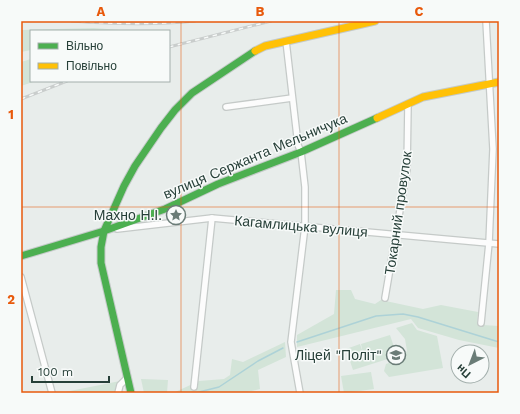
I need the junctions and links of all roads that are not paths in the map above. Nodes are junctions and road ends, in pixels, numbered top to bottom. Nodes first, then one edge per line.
1 (375, 21) edge
2 (486, 21) edge
3 (286, 41) junction
4 (499, 82) edge
5 (490, 83) junction
6 (292, 98) junction
7 (408, 104) junction
8 (226, 107) dead end
9 (301, 152) junction
10 (212, 218) junction
11 (305, 226) junction
12 (104, 231) junction
13 (396, 235) junction
14 (489, 244) junction
15 (499, 244) edge
16 (21, 256) edge
17 (21, 277) edge
18 (385, 298) dead end
19 (481, 322) dead end
20 (128, 378) junction
21 (194, 388) dead end
22 (52, 393) edge
23 (118, 393) edge
24 (131, 393) edge
25 (300, 393) edge

1 - 3 main road
2 - 5 street
3 - 6 street
3 - 12 main road
4 - 5 main road, вулиця Сержанта Мельничука
5 - 7 main road, вулиця Сержанта Мельничука
5 - 14 street
6 - 8 street
6 - 9 street
7 - 9 main road, вулиця Сержанта Мельничука
7 - 13 street, Токарний провулок
9 - 11 street
9 - 12 main road, вулиця Сержанта Мельничука
10 - 11 street, Кагамлицька вулиця
10 - 12 street, Кагамлицька вулиця
10 - 21 street
11 - 13 street, Кагамлицька вулиця
11 - 25 street
12 - 16 main road, вулиця Сержанта Мельничука
12 - 20 main road
13 - 14 street, Кагамлицька вулиця
13 - 18 street, Токарний провулок
14 - 15 street, Кагамлицька вулиця
14 - 19 street
17 - 22 street
20 - 23 street
20 - 24 main road

